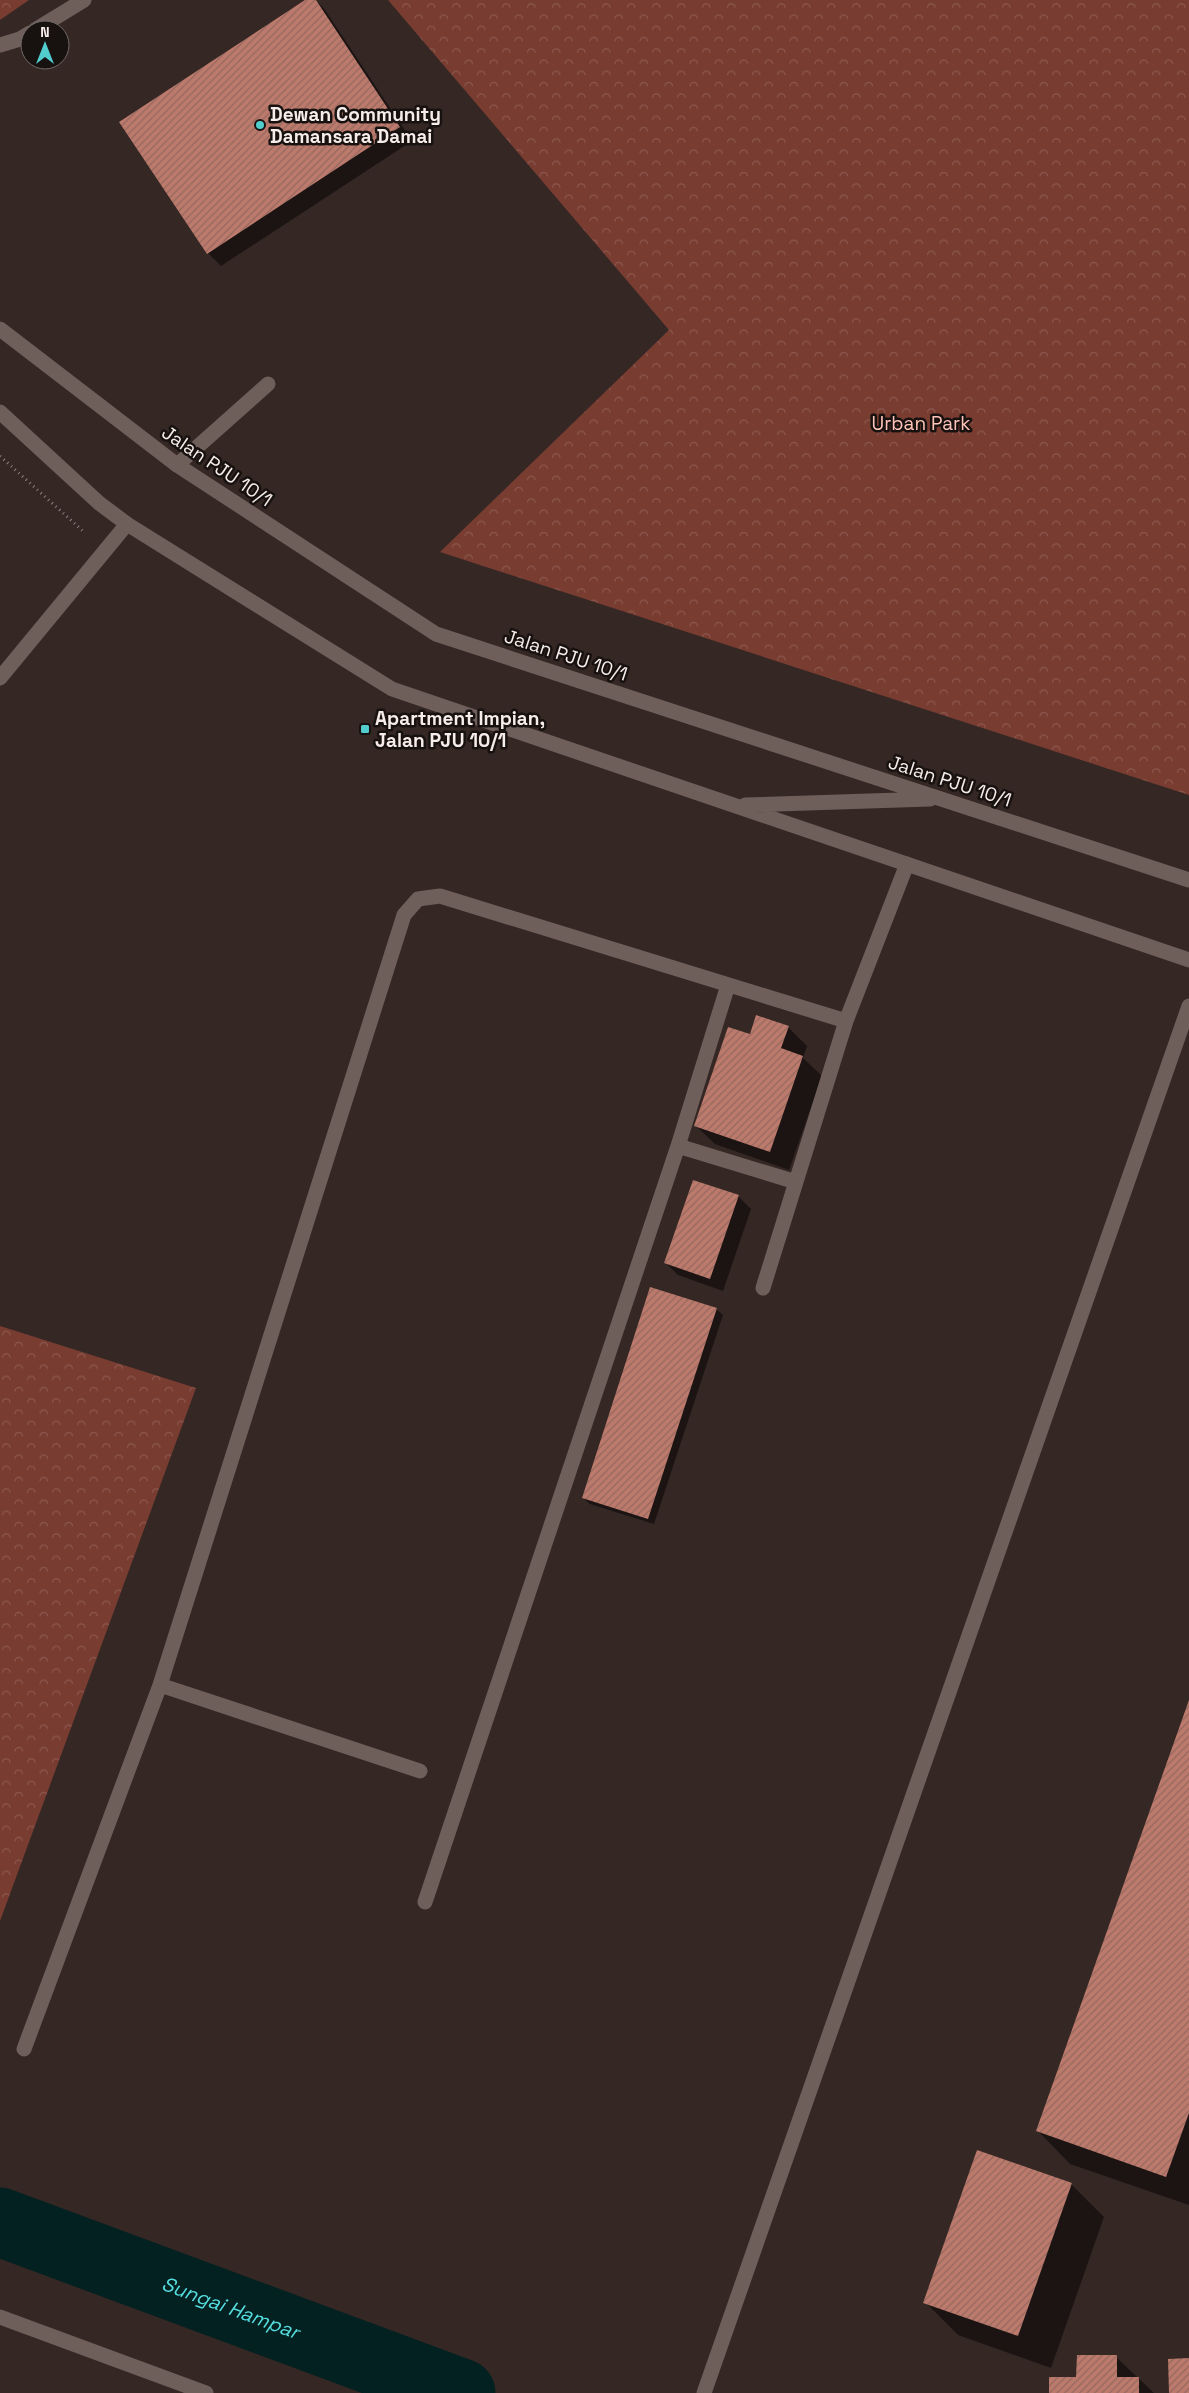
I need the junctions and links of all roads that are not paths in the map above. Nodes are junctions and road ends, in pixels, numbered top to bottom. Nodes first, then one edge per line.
1 (84, 0) edge
2 (51, 20) edge
3 (20, 39) edge
4 (0, 45) edge
5 (0, 329) edge
6 (268, 384) dead end
7 (0, 412) edge
8 (177, 465) junction
9 (127, 524) junction
10 (0, 678) edge
11 (941, 799) junction
12 (736, 805) junction
13 (907, 864) junction
14 (1189, 880) edge
15 (1189, 960) edge
16 (728, 985) junction
17 (1189, 1006) edge
18 (846, 1021) junction
19 (678, 1146) junction
20 (796, 1182) junction
21 (763, 1288) dead end
22 (160, 1685) junction
23 (420, 1771) dead end
24 (425, 1902) dead end
25 (24, 2049) dead end
26 (0, 2317) edge
27 (206, 2393) edge
28 (704, 2393) edge

1 - 2 street
3 - 4 street
5 - 8 street, Jalan PJU 10/1
6 - 8 street
7 - 9 street
8 - 11 street, Jalan PJU 10/1
9 - 10 street
9 - 12 street
11 - 12 street
11 - 14 street, Jalan PJU 10/1
12 - 13 street
13 - 15 street
13 - 18 street
16 - 18 street
16 - 19 street
16 - 22 street
17 - 28 street
18 - 20 street
19 - 20 street
19 - 24 street
20 - 21 street
22 - 23 street
22 - 25 street
26 - 27 street

